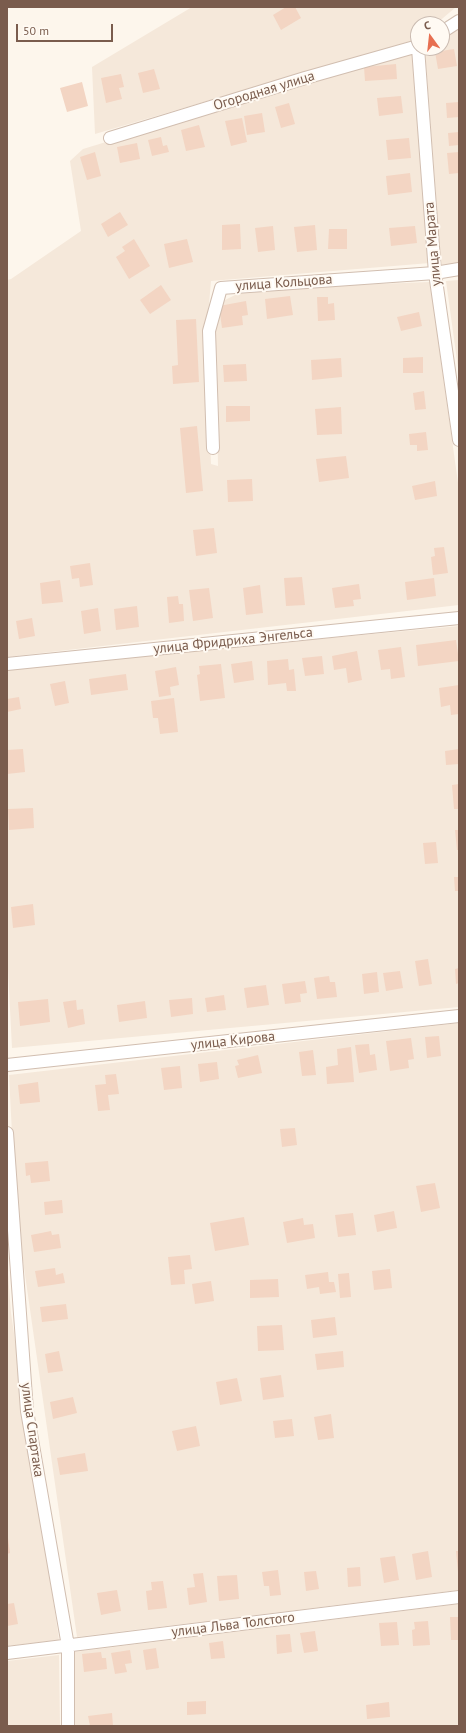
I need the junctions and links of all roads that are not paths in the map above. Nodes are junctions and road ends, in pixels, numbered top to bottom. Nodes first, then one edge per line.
1 (459, 21) edge
2 (450, 27) edge
3 (410, 49) edge
4 (419, 56) edge
5 (110, 138) dead end
6 (459, 269) edge
7 (435, 272) junction
8 (459, 440) edge
9 (213, 448) dead end
10 (459, 618) edge
11 (7, 664) edge
12 (459, 1016) edge
13 (7, 1065) edge
14 (7, 1133) edge
15 (459, 1597) edge
16 (68, 1646) junction
17 (7, 1653) edge
18 (68, 1726) edge

1 - 2 street
3 - 5 street, Огородная улица
4 - 7 street, улица Марата
6 - 7 street, улица Кольцова
7 - 8 street, улица Марата
7 - 9 street, улица Кольцова
10 - 11 street, улица Фридриха Энгельса
12 - 13 street, улица Кирова
14 - 16 street, улица Спартака
15 - 16 street, улица Льва Толстого
16 - 17 street, улица Льва Толстого
16 - 18 street, улица Спартака

